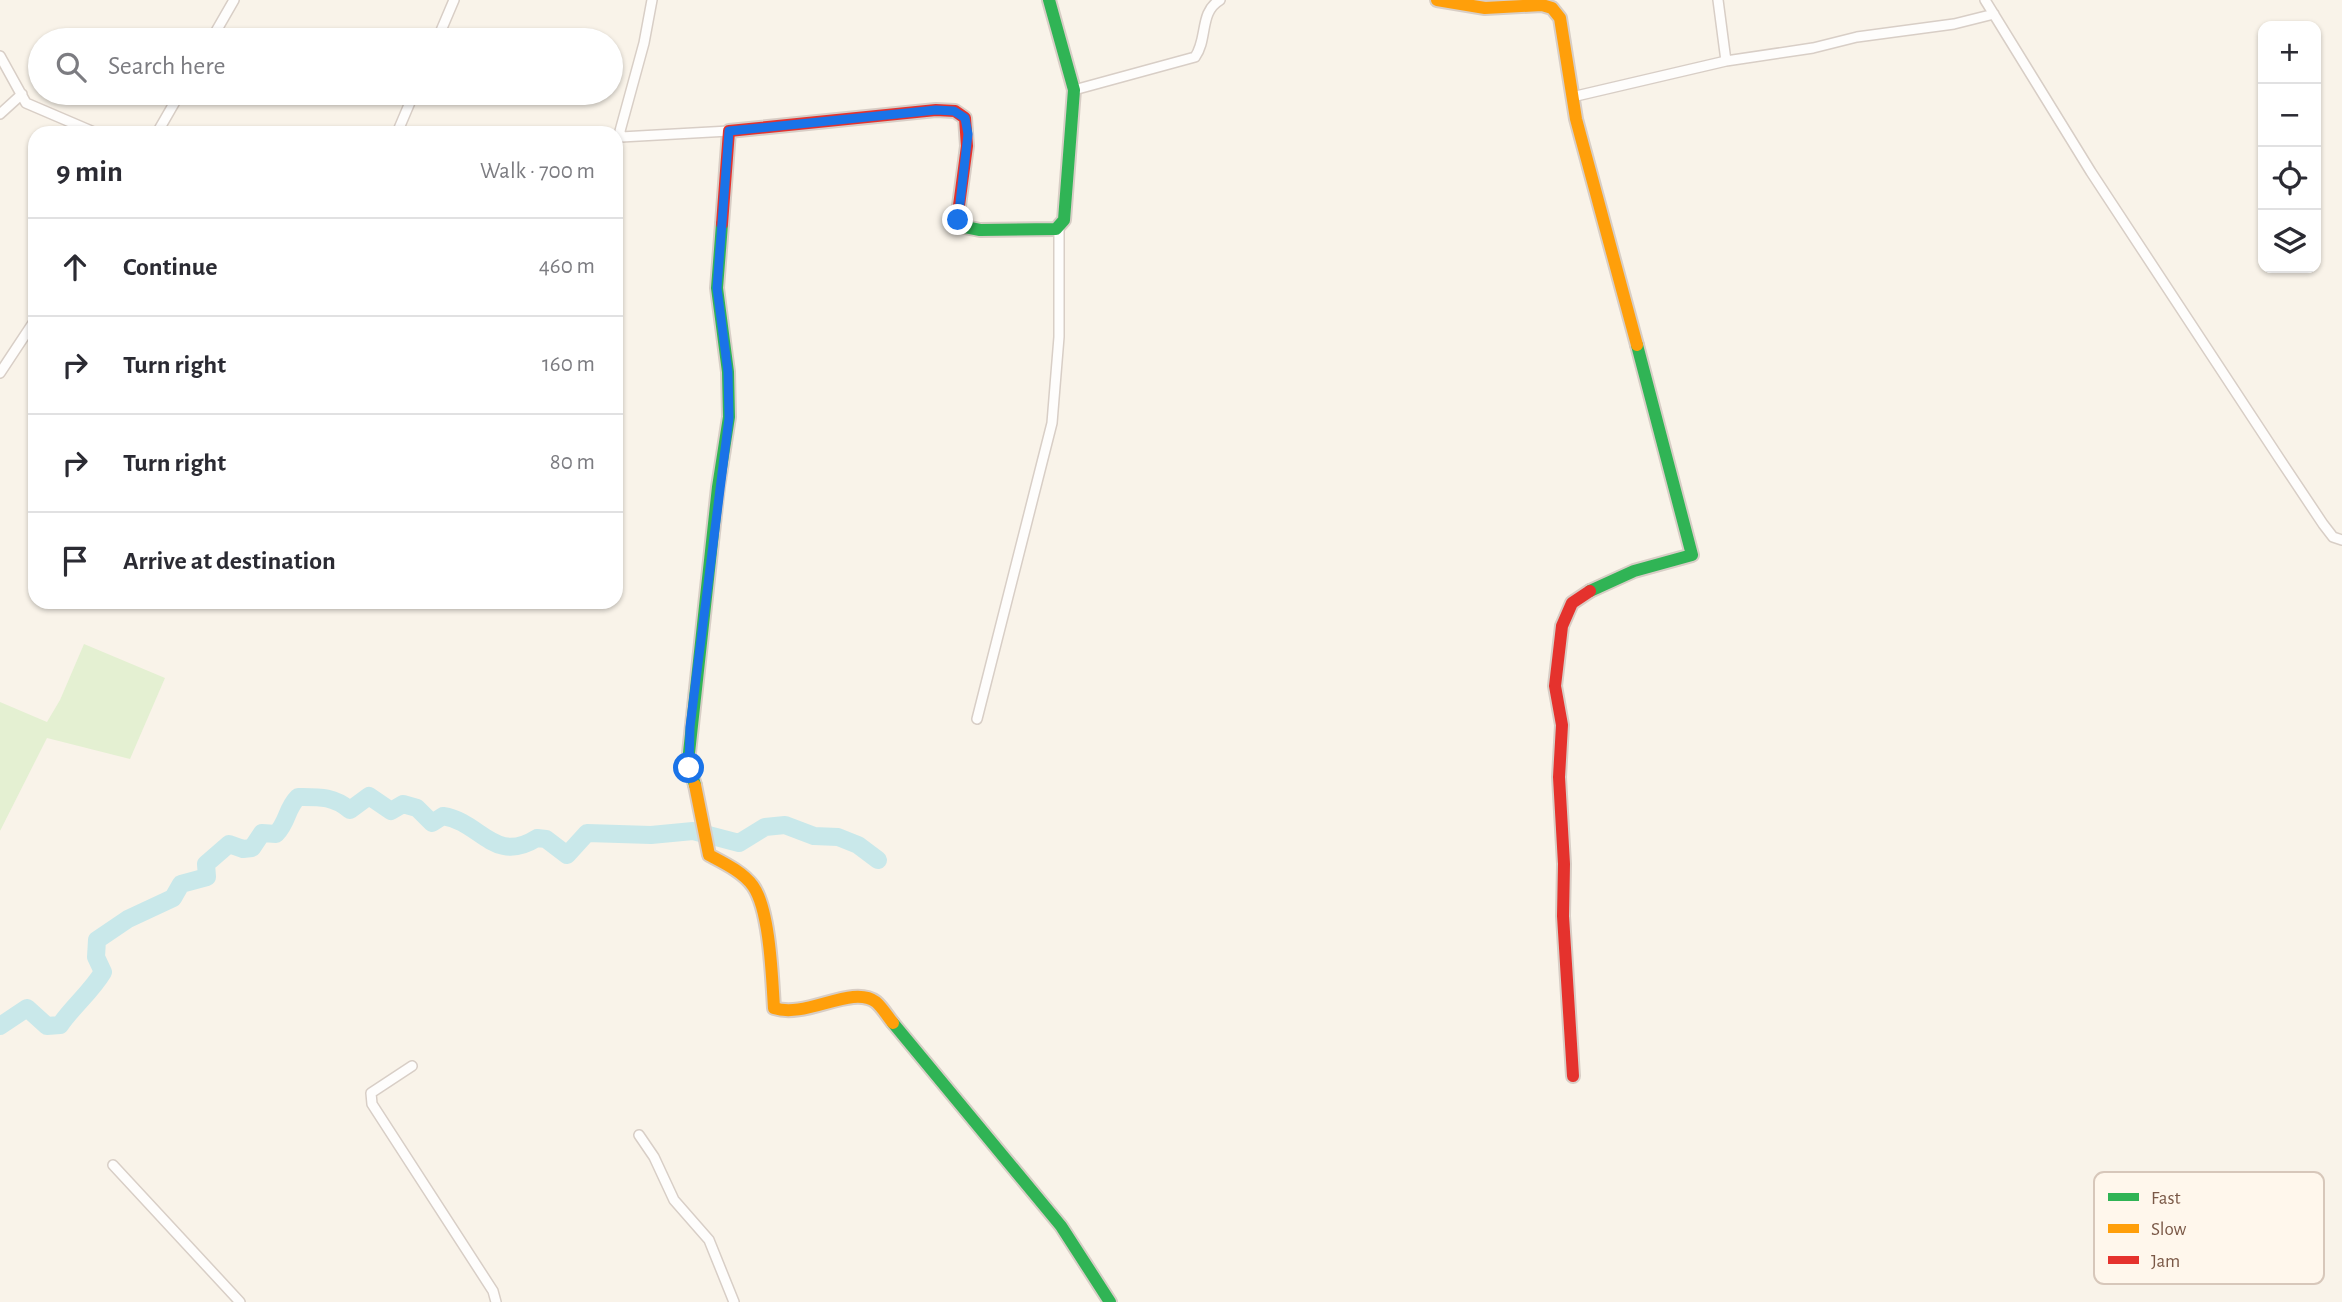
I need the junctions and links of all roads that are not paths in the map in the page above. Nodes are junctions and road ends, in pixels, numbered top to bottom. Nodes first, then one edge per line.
1 (234, 0) edge
2 (454, 0) edge
3 (652, 0) edge
4 (1049, 0) edge
5 (1220, 0) edge
6 (1437, 0) edge
7 (1718, 0) edge
8 (1985, 0) edge
9 (1994, 14) junction
10 (218, 28) edge
11 (442, 28) edge
12 (0, 56) edge
13 (1726, 61) junction
14 (1074, 90) junction
15 (22, 94) junction
16 (1572, 97) junction
17 (28, 104) edge
18 (31, 105) edge
19 (173, 105) edge
20 (409, 105) edge
21 (0, 114) edge
22 (80, 126) edge
23 (161, 126) edge
24 (400, 126) edge
25 (622, 126) edge
26 (729, 131) junction
27 (623, 136) edge
28 (1059, 227) junction
29 (28, 331) edge
30 (0, 373) edge
31 (2342, 540) edge
32 (977, 719) dead end
33 (412, 1066) dead end
34 (1573, 1076) dead end
35 (639, 1135) dead end
36 (113, 1165) dead end
37 (240, 1302) edge
38 (496, 1302) edge
39 (734, 1302) edge
40 (1110, 1302) edge

1 - 10 street
2 - 11 street
3 - 25 street
4 - 14 street
5 - 14 street
6 - 16 street
7 - 13 street
8 - 9 street
9 - 13 street
9 - 31 street
12 - 15 street
13 - 16 street
14 - 28 street
15 - 17 street
15 - 21 street
16 - 34 street
18 - 22 street
19 - 23 street
20 - 24 street
26 - 27 street
26 - 28 street
26 - 40 street
28 - 32 street
29 - 30 street
33 - 38 street
35 - 39 street
36 - 37 street

